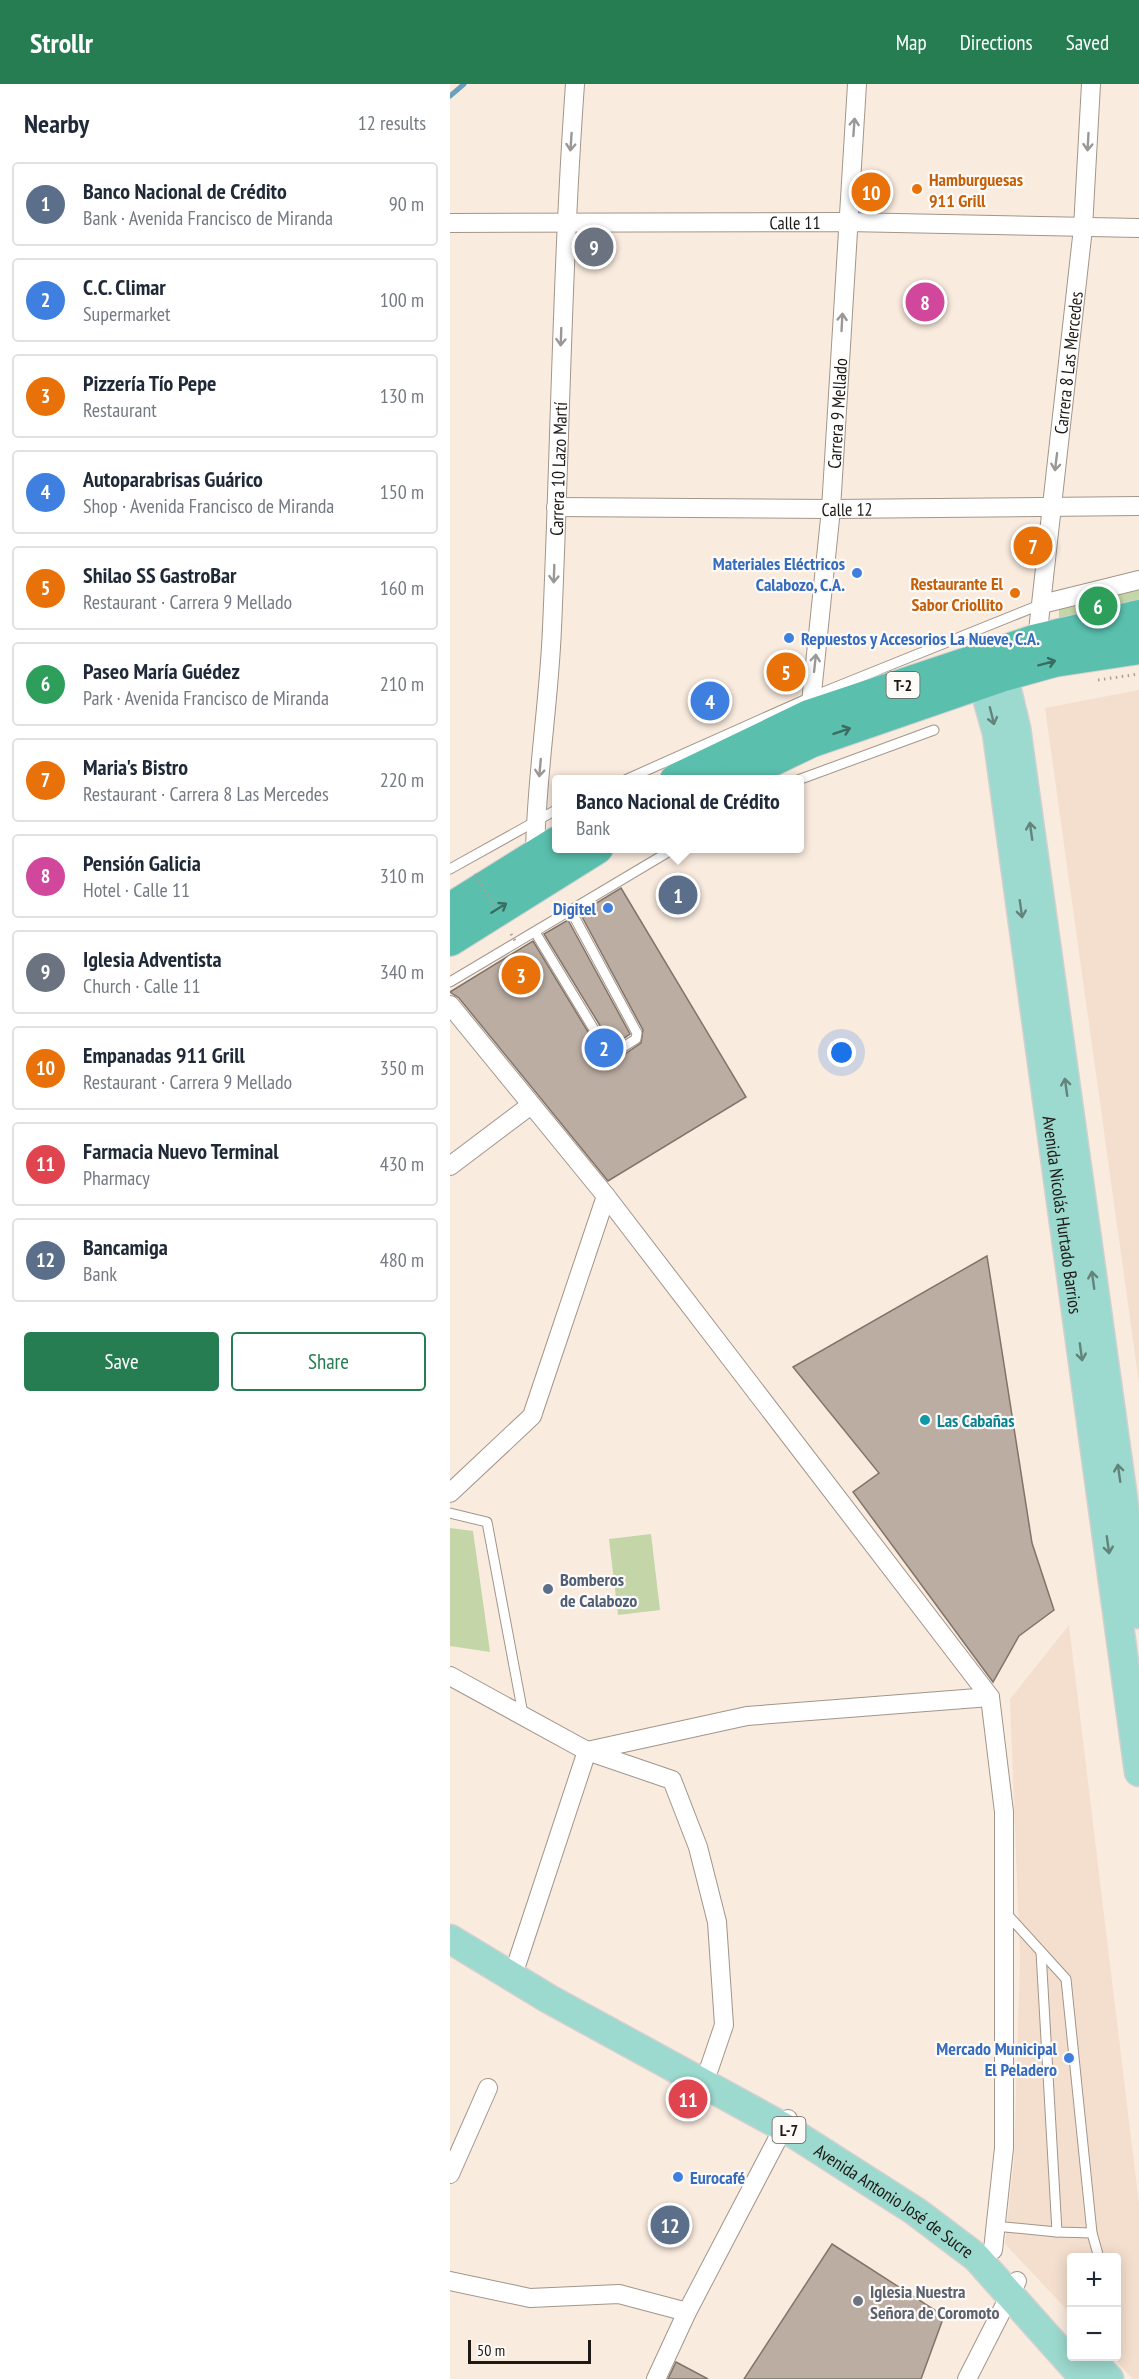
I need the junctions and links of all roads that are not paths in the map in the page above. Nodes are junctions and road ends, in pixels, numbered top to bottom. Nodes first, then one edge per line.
1 (575, 84) edge
2 (858, 84) edge
3 (1091, 84) edge
4 (848, 222) junction
5 (450, 223) edge
6 (565, 224) junction
7 (1083, 228) junction
8 (1139, 228) edge
9 (1139, 506) edge
10 (556, 507) junction
11 (1051, 508) junction
12 (831, 509) junction
13 (1139, 580) edge
14 (1042, 604) junction
15 (1139, 616) edge
16 (1037, 640) junction
17 (1139, 648) edge
18 (991, 668) junction
19 (810, 718) junction
20 (934, 730) dead end
21 (640, 775) edge
22 (687, 775) edge
23 (737, 775) edge
24 (804, 778) edge
25 (552, 812) edge
26 (536, 819) junction
27 (546, 849) edge
28 (590, 853) edge
29 (668, 853) edge
30 (450, 869) edge
31 (571, 911) junction
32 (452, 929) edge
33 (536, 932) junction
34 (450, 982) edge
35 (450, 1005) edge
36 (531, 1105) junction
37 (450, 1166) edge
38 (606, 1196) junction
39 (450, 1493) edge
40 (450, 1512) edge
41 (1139, 1614) edge
42 (450, 1676) edge
43 (990, 1697) junction
44 (523, 1716) junction
45 (587, 1751) junction
46 (1139, 1772) edge
47 (1004, 1911) junction
48 (450, 1922) edge
49 (450, 1939) edge
50 (1041, 1952) junction
51 (518, 1963) junction
52 (710, 2069) junction
53 (488, 2088) dead end
54 (787, 2122) junction
55 (450, 2174) edge
56 (1058, 2232) junction
57 (1092, 2233) junction
58 (993, 2238) junction
59 (1098, 2253) edge
60 (450, 2281) edge
61 (1014, 2288) junction
62 (687, 2312) junction
63 (1067, 2335) edge
64 (1093, 2361) edge
65 (656, 2379) edge
66 (967, 2379) edge
67 (1085, 2379) edge
68 (1109, 2379) edge

1 -> 6 street, Carrera 10 Lazo Martí
4 -> 2 street, Carrera 9 Mellado
3 -> 7 street, Carrera 8 Las Mercedes
4 - 6 street, Calle 11
4 - 7 street, Calle 11
12 -> 4 street, Carrera 9 Mellado
5 - 6 street, Calle 11
6 -> 10 street, Carrera 10 Lazo Martí
7 - 8 street, Calle 11
7 -> 11 street, Carrera 8 Las Mercedes
9 - 11 street, Calle 12
10 - 12 street, Calle 12
10 -> 26 street, Carrera 10 Lazo Martí
11 - 12 street, Calle 12
11 - 14 street, Carrera 8 Las Mercedes
19 -> 12 street, Carrera 9 Mellado
13 - 14 street
14 - 16 street, Carrera 8 Las Mercedes
14 - 19 lane
15 - 16 highway, T-2
16 - 18 highway, T-2
18 -> 17 highway, T-2
18 - 19 highway, T-2
41 -> 18 main road, Avenida Nicolás Hurtado Barrios
18 -> 46 main road, Avenida Nicolás Hurtado Barrios
19 - 21 lane
19 - 22 highway, T-2
19 - 23 highway, T-2
20 - 24 lane
25 - 26 lane
26 - 27 street, Carrera 10 Lazo Martí
26 - 30 lane
27 - 32 highway
32 -> 28 highway
29 - 31 lane
31 - 33 lane
31 - 33 lane
33 - 34 lane
35 - 36 street
36 - 37 street
36 - 38 street
38 - 39 street
38 - 43 street
40 - 44 lane
42 - 44 street
43 - 45 street
43 - 47 street
44 - 45 street
45 - 51 street
45 - 52 street
47 - 50 lane
47 - 58 street
48 - 51 main road, Avenida Antonio José de Sucre / L-7
49 - 54 main road, Avenida Antonio José de Sucre / L-7
50 - 56 lane
50 - 57 lane
51 - 52 main road, Avenida Antonio José de Sucre / L-7
52 - 54 main road, Avenida Antonio José de Sucre / L-7
53 - 55 street
54 - 58 main road, Avenida Antonio José de Sucre / L-7
54 - 61 main road, Avenida Antonio José de Sucre / L-7
54 - 62 street
56 - 57 lane
56 - 58 lane
57 - 59 lane
58 - 61 main road, Avenida Antonio José de Sucre / L-7
60 - 62 street
61 - 63 main road, Avenida Antonio José de Sucre / L-7
61 - 66 street
61 - 67 main road, Avenida Antonio José de Sucre / L-7
62 - 65 street
64 - 68 main road

